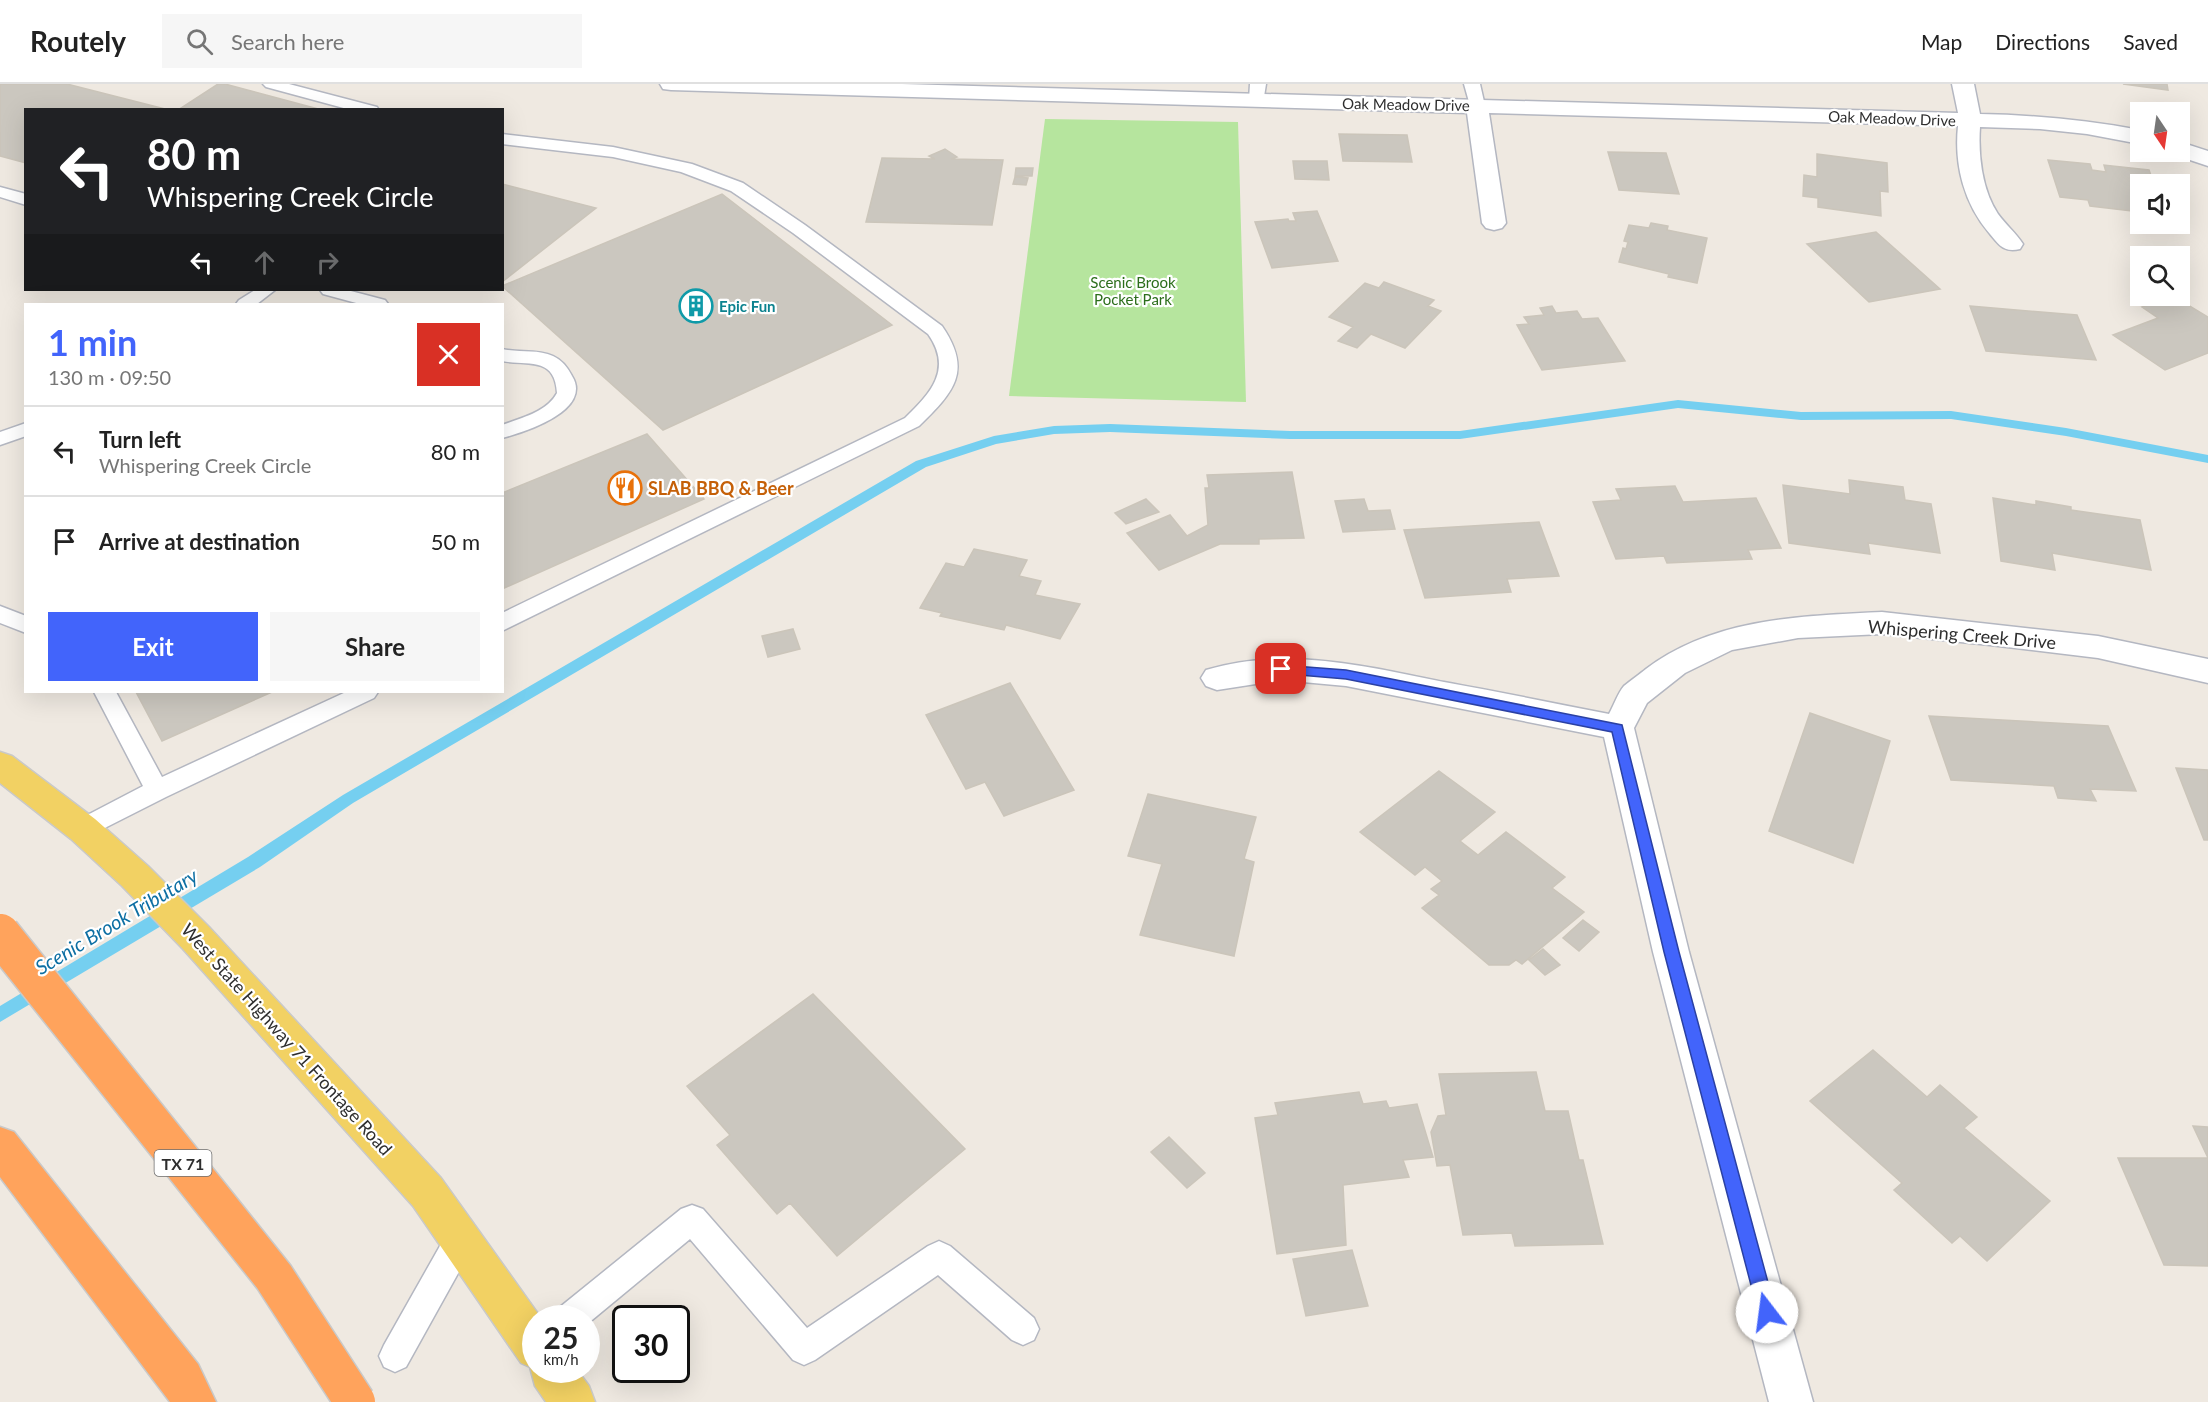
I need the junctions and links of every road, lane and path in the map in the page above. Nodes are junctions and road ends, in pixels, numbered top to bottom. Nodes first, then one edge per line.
1 (271, 84) edge
2 (671, 84) edge
3 (1963, 84) edge
4 (1257, 92) edge
5 (1475, 95) edge
6 (363, 108) edge
7 (1970, 120) junction
8 (2130, 135) edge
9 (504, 139) edge
10 (2190, 153) edge
11 (2208, 159) edge
12 (0, 192) edge
13 (24, 199) edge
14 (1494, 223) dead end
15 (2011, 244) dead end
16 (264, 291) edge
17 (333, 291) edge
18 (246, 303) edge
19 (375, 303) edge
20 (504, 355) edge
21 (24, 430) edge
22 (504, 431) edge
23 (0, 439) edge
24 (0, 614) edge
25 (504, 622) edge
26 (24, 624) edge
27 (2208, 671) edge
28 (1217, 678) dead end
29 (106, 693) edge
30 (364, 693) edge
31 (1618, 728) junction
32 (0, 765) edge
33 (157, 790) junction
34 (83, 829) junction
35 (0, 934) edge
36 (0, 1145) edge
37 (459, 1240) junction
38 (587, 1305) edge
39 (1023, 1329) dead end
40 (522, 1330) edge
41 (395, 1356) dead end
42 (559, 1383) edge
43 (194, 1402) edge
44 (355, 1402) edge
45 (573, 1402) edge
46 (1791, 1402) edge

1 - 6 lane
2 - 4 street, Oak Meadow Drive
3 - 7 street
4 - 5 street, Oak Meadow Drive
5 - 7 street, Oak Meadow Drive
5 - 14 street
7 - 8 street, Oak Meadow Drive
7 - 15 street
9 - 25 lane
10 - 11 street
12 - 13 lane
16 - 18 lane
17 - 19 lane
20 - 22 lane
21 - 23 lane
24 - 26 lane
27 - 31 street, Whispering Creek Drive
28 - 31 street
29 - 33 lane
30 - 33 lane
31 - 46 street
32 - 34 main road, West State Highway 71 Frontage Road
33 - 34 lane
34 - 37 main road, West State Highway 71 Frontage Road
35 - 44 highway, TX 71, bridge
36 - 43 highway
37 - 40 main road, West State Highway 71 Frontage Road
37 - 41 lane
38 - 39 lane
42 - 45 main road

